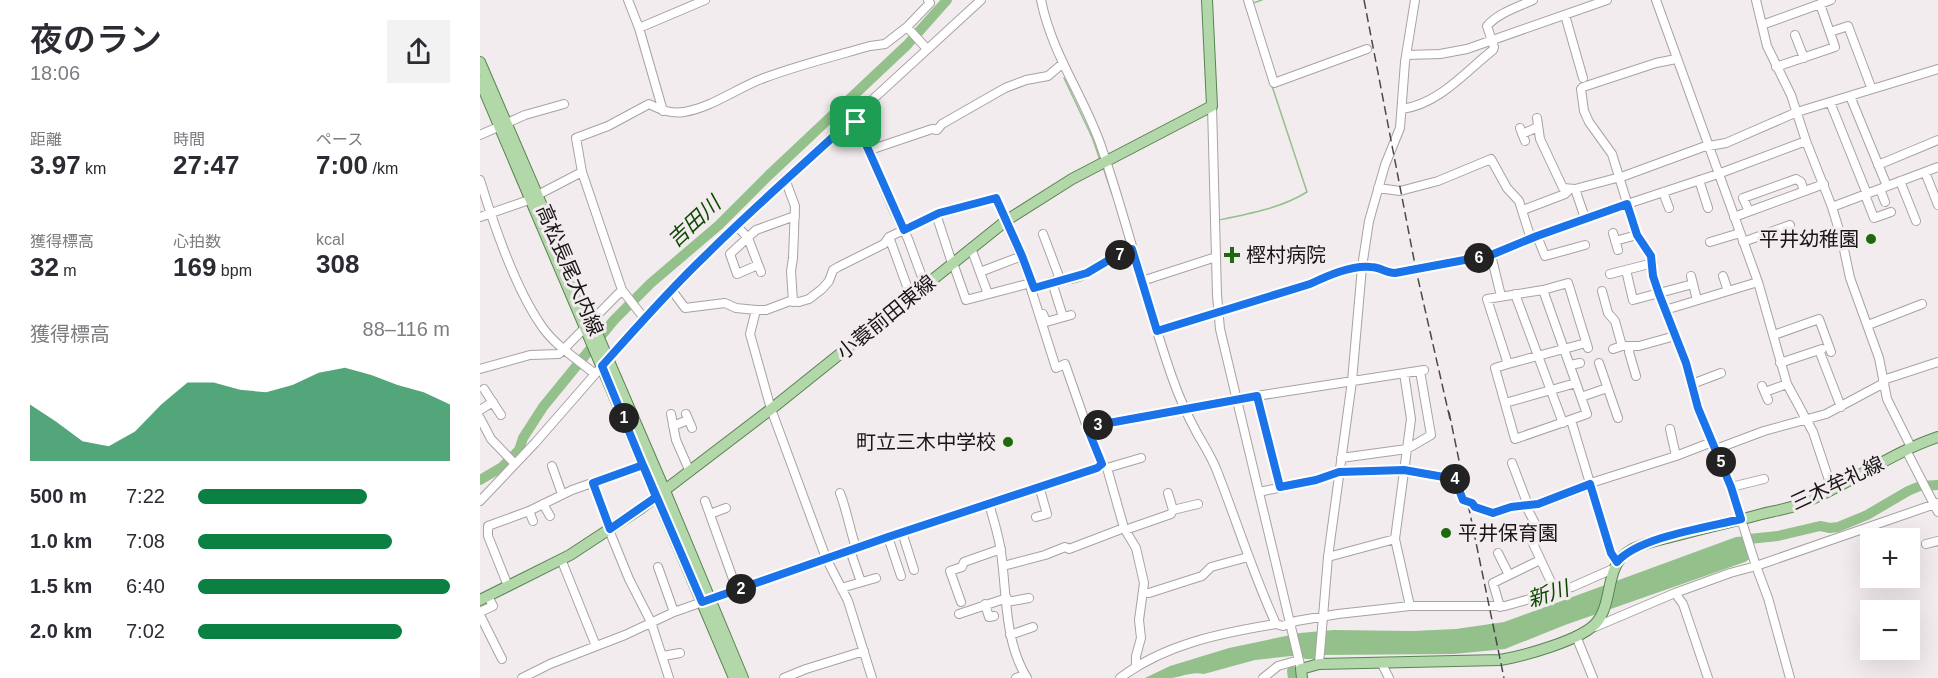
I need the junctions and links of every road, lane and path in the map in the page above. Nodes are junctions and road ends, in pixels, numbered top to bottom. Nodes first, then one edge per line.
1 (628, 0) edge
2 (705, 0) edge
3 (928, 0) edge
4 (981, 0) edge
5 (1041, 0) edge
6 (1207, 0) edge
7 (1248, 0) edge
8 (1415, 0) edge
9 (1533, 0) edge
10 (1607, 0) edge
11 (1656, 0) edge
12 (1756, 0) edge
13 (1831, 0) edge
14 (1590, 3) edge
15 (1820, 4) junction
16 (1564, 15) junction
17 (1762, 25) junction
18 (907, 27) junction
19 (639, 28) junction
20 (1830, 32) junction
21 (1795, 35) dead end
22 (1491, 40) junction
23 (927, 49) junction
24 (1367, 49) dead end
25 (1406, 55) junction
26 (1804, 58) junction
27 (1676, 59) junction
28 (480, 62) edge
29 (1062, 64) junction
30 (1776, 67) junction
31 (1938, 69) edge
32 (1583, 78) dead end
33 (480, 81) edge
34 (1870, 87) dead end
35 (1850, 96) junction
36 (1830, 102) junction
37 (564, 104) dead end
38 (1212, 106) junction
39 (1402, 109) junction
40 (663, 111) junction
41 (861, 111) junction
42 (1797, 112) junction
43 (503, 125) junction
44 (480, 135) edge
45 (1522, 135) dead end
46 (1938, 140) edge
47 (1806, 141) junction
48 (1710, 146) junction
49 (870, 150) junction
50 (1105, 160) junction
51 (1878, 165) junction
52 (1938, 167) edge
53 (582, 172) junction
54 (1925, 172) junction
55 (1718, 174) junction
56 (1619, 177) junction
57 (785, 179) junction
58 (480, 180) edge
59 (1699, 180) junction
60 (1900, 182) junction
61 (1824, 184) junction
62 (1378, 188) junction
63 (1884, 188) junction
64 (1572, 189) junction
65 (1804, 191) junction
66 (1664, 192) junction
67 (1866, 194) junction
68 (534, 198) junction
69 (1885, 202) dead end
70 (1627, 204) junction
71 (1938, 205) edge
72 (1832, 207) junction
73 (1669, 208) dead end
74 (1708, 208) dead end
75 (1523, 210) junction
76 (1749, 211) junction
77 (1891, 212) dead end
78 (490, 213) junction
79 (936, 214) junction
80 (795, 216) junction
81 (480, 217) edge
82 (1734, 217) junction
83 (1586, 218) junction
84 (1007, 220) junction
85 (1916, 221) dead end
86 (736, 225) junction
87 (1790, 225) dead end
88 (904, 230) junction
89 (1043, 234) dead end
90 (1637, 235) junction
91 (889, 237) junction
92 (1742, 237) junction
93 (748, 238) junction
94 (1534, 238) junction
95 (1710, 242) dead end
96 (1586, 245) dead end
97 (971, 248) junction
98 (1132, 249) junction
99 (1618, 250) dead end
100 (1491, 255) junction
101 (1022, 256) junction
102 (1216, 256) junction
103 (952, 263) junction
104 (1653, 263) junction
105 (1362, 267) junction
106 (1626, 270) junction
107 (980, 272) junction
108 (1610, 274) dead end
109 (1723, 276) dead end
110 (1056, 281) junction
111 (1142, 281) junction
112 (1758, 282) junction
113 (925, 285) junction
114 (1033, 286) junction
115 (671, 289) junction
116 (1543, 290) junction
117 (1602, 291) dead end
118 (988, 294) junction
119 (1515, 294) junction
120 (1659, 294) junction
121 (1727, 294) junction
122 (625, 295) junction
123 (1501, 296) junction
124 (911, 297) junction
125 (793, 302) junction
126 (1699, 302) junction
127 (1922, 304) dead end
128 (756, 310) junction
129 (1665, 310) junction
130 (1218, 311) junction
131 (644, 318) junction
132 (1868, 325) junction
133 (589, 326) junction
134 (1157, 331) junction
135 (1774, 335) junction
136 (1675, 336) junction
137 (1622, 347) junction
138 (1564, 349) junction
139 (566, 350) junction
140 (1819, 350) junction
141 (1537, 357) junction
142 (1938, 362) edge
143 (1580, 363) dead end
144 (1599, 363) dead end
145 (1780, 363) junction
146 (601, 364) junction
147 (1508, 364) junction
148 (1569, 365) junction
149 (480, 369) edge
150 (1404, 373) junction
151 (1721, 374) dead end
152 (1636, 375) dead end
153 (1352, 381) junction
154 (1883, 382) junction
155 (1576, 383) junction
156 (1692, 384) junction
157 (1787, 384) junction
158 (1607, 388) junction
159 (484, 389) dead end
160 (1550, 390) junction
161 (1765, 393) dead end
162 (1257, 396) junction
163 (1581, 397) junction
164 (1237, 399) junction
165 (493, 402) junction
166 (1505, 403) junction
167 (1841, 407) junction
168 (771, 409) junction
169 (1185, 409) junction
170 (480, 410) edge
171 (671, 414) dead end
172 (501, 415) dead end
173 (480, 418) edge
174 (1618, 418) dead end
175 (1806, 419) junction
176 (689, 420) dead end
177 (1567, 422) junction
178 (673, 426) junction
179 (1087, 427) junction
180 (1670, 429) dead end
181 (1938, 437) edge
182 (1714, 445) junction
183 (1407, 449) junction
184 (1908, 449) junction
185 (1676, 456) junction
186 (1141, 458) dead end
187 (1341, 458) junction
188 (513, 463) junction
189 (1512, 463) dead end
190 (643, 465) junction
191 (552, 466) dead end
192 (1104, 466) junction
193 (1404, 470) junction
194 (690, 472) junction
195 (1339, 472) junction
196 (1764, 479) dead end
197 (593, 483) junction
198 (1590, 484) junction
199 (1039, 486) junction
200 (1280, 487) junction
201 (1731, 487) junction
202 (1832, 489) junction
203 (1259, 492) junction
204 (840, 493) dead end
205 (1168, 493) dead end
206 (562, 494) junction
207 (661, 494) junction
208 (480, 501) edge
209 (705, 501) dead end
210 (989, 503) junction
211 (543, 504) junction
212 (1198, 504) dead end
213 (1528, 505) junction
214 (1936, 505) edge
215 (726, 508) dead end
216 (1173, 510) junction
217 (529, 511) junction
218 (710, 514) junction
219 (549, 516) dead end
220 (1036, 517) dead end
221 (533, 521) dead end
222 (1743, 523) junction
223 (1125, 529) junction
224 (1538, 529) dead end
225 (609, 530) junction
226 (902, 532) junction
227 (1529, 535) dead end
228 (888, 537) junction
229 (1395, 539) junction
230 (1938, 541) edge
231 (1926, 544) dead end
232 (853, 549) junction
233 (1001, 549) junction
234 (1498, 553) dead end
235 (1328, 556) junction
236 (1248, 557) junction
237 (826, 558) junction
238 (561, 559) junction
239 (1540, 560) junction
240 (1003, 566) junction
241 (1756, 566) junction
242 (658, 567) dead end
243 (1614, 569) junction
244 (914, 570) dead end
245 (1509, 575) junction
246 (901, 576) dead end
247 (876, 578) dead end
248 (861, 582) junction
249 (1551, 582) dead end
250 (508, 586) junction
251 (841, 588) junction
252 (737, 590) junction
253 (1143, 591) junction
254 (1675, 593) junction
255 (484, 598) edge
256 (1029, 598) dead end
257 (1007, 600) junction
258 (706, 601) junction
259 (961, 602) dead end
260 (985, 604) junction
261 (1410, 606) junction
262 (1500, 607) junction
263 (674, 612) junction
264 (480, 614) edge
265 (959, 614) dead end
266 (994, 616) dead end
267 (1323, 616) junction
268 (651, 622) junction
269 (1276, 624) junction
270 (1290, 624) junction
271 (1033, 627) dead end
272 (1589, 629) junction
273 (1010, 635) junction
274 (1576, 636) junction
275 (597, 646) junction
276 (864, 651) junction
277 (680, 653) dead end
278 (663, 656) junction
279 (502, 659) dead end
280 (1319, 662) junction
281 (1382, 664) junction
282 (1136, 665) junction
283 (1300, 665) edge
284 (1026, 676) edge
285 (522, 678) edge
286 (669, 678) edge
287 (734, 678) edge
288 (743, 678) edge
289 (784, 678) edge
290 (872, 678) edge
291 (1016, 678) edge
292 (1120, 678) edge
293 (1263, 678) edge
294 (1389, 678) edge
295 (1593, 678) edge
296 (1708, 678) edge
297 (1790, 678) edge

1 - 19 street
2 - 19 street
3 - 18 street
4 - 23 street
5 - 29 street
6 - 38 main road
7 - 24 street
8 - 25 street
9 - 22 street
10 - 14 street
11 - 27 street
12 - 17 street
13 - 15 street
14 - 16 street
15 - 17 street
15 - 20 street
16 - 22 street
16 - 32 street
17 - 30 street
18 - 23 street
18 - 40 street
19 - 40 street
20 - 26 street
20 - 34 street
21 - 26 street
22 - 25 street
22 - 39 street
23 - 41 street
25 - 39 street
26 - 30 street
27 - 48 street
27 - 56 street
28 - 43 main road, 高松長尾大内線
29 - 49 street
29 - 50 street
30 - 42 street
31 - 35 street
33 - 43 main road, 高松長尾大内線
35 - 36 street
35 - 51 street
36 - 42 street
36 - 67 street
37 - 43 street
38 - 50 main road, 小蓑前田東線
38 - 102 street
39 - 62 street
40 - 53 street
41 - 49 street
41 - 57 street
42 - 47 street
42 - 48 street
43 - 44 street
43 - 68 main road, 高松長尾大内線
45 - 64 street
46 - 51 street
47 - 55 street
47 - 61 street
48 - 55 street
48 - 56 street
49 - 88 street
50 - 84 main road, 小蓑前田東線
50 - 98 street
51 - 63 street
52 - 54 street
53 - 68 street
53 - 122 street
54 - 60 street
54 - 71 street
55 - 59 street
55 - 82 street
56 - 64 street
56 - 70 street
57 - 80 street
57 - 86 street
58 - 78 street
59 - 66 street
59 - 74 street
60 - 63 street
60 - 85 street
61 - 65 street
61 - 72 street
62 - 75 street
62 - 105 street
63 - 67 street
63 - 69 street
64 - 75 street
64 - 83 street
65 - 76 street
65 - 76 street
66 - 70 street
66 - 73 street
67 - 72 street
67 - 77 street
68 - 78 street
68 - 133 main road, 高松長尾大内線
70 - 83 street
70 - 90 street
72 - 132 street
75 - 94 street
76 - 82 street
78 - 81 street
78 - 139 street
79 - 84 street
79 - 88 street
79 - 103 street
80 - 93 street
80 - 125 street
82 - 92 street
83 - 94 street
84 - 97 main road, 小蓑前田東線
84 - 101 street
86 - 93 street
86 - 115 street
87 - 92 street
88 - 91 street
88 - 113 street
89 - 110 street
90 - 99 street
90 - 104 street
91 - 124 street
91 - 125 street
92 - 95 street
92 - 112 street
93 - 93 street
94 - 96 street
94 - 100 street
97 - 103 main road, 小蓑前田東線
97 - 107 street
98 - 110 street
98 - 111 street
100 - 105 street
100 - 123 street
101 - 107 street
101 - 114 street
102 - 111 street
102 - 130 street
103 - 113 main road, 小蓑前田東線
103 - 118 street
104 - 106 street
104 - 120 street
105 - 130 street
105 - 153 street
106 - 108 street
106 - 120 street
107 - 118 street
109 - 121 street
110 - 114 street
110 - 114 street
111 - 134 street
112 - 121 street
112 - 135 street
113 - 124 main road, 小蓑前田東線
114 - 118 street
114 - 179 street
115 - 128 street
115 - 131 street
116 - 119 street
116 - 138 street
116 - 138 street
117 - 137 street
119 - 123 street
119 - 141 street
120 - 126 street
120 - 129 street
121 - 126 street
122 - 131 street
122 - 133 street
123 - 147 street
124 - 168 main road, 小蓑前田東線
125 - 128 street
126 - 129 street
127 - 132 street
128 - 168 street
129 - 136 street
130 - 134 street
130 - 164 street
131 - 146 street
132 - 154 street
133 - 139 street
133 - 146 main road, 高松長尾大内線
134 - 169 street
135 - 140 street
135 - 145 street
136 - 137 street
136 - 156 street
137 - 152 street
138 - 141 street
138 - 148 street
139 - 146 street
139 - 149 street
140 - 145 street
140 - 167 street
141 - 147 street
141 - 160 street
142 - 154 street
143 - 148 street
144 - 158 street
145 - 157 street
146 - 188 street
146 - 190 main road, 高松長尾大内線
146 - 207 main road, 高松長尾大内線
147 - 166 street
148 - 155 street
150 - 153 street
150 - 183 street
150 - 183 street
151 - 156 street
153 - 162 street
153 - 187 street
154 - 167 street
154 - 184 street
155 - 160 street
155 - 163 street
156 - 182 street
157 - 161 street
157 - 175 street
158 - 163 street
158 - 174 street
159 - 165 street
160 - 166 street
160 - 177 street
162 - 164 street
162 - 200 street
163 - 177 street
164 - 169 street
164 - 203 street
165 - 170 street
165 - 172 street
166 - 177 street
167 - 175 street
168 - 194 main road, 小蓑前田東線
168 - 237 street
169 - 179 street
169 - 236 street
171 - 178 street
173 - 188 street
175 - 182 street
175 - 202 street
176 - 178 street
177 - 198 street
178 - 194 street
179 - 192 street
180 - 185 street
181 - 184 main road, 三木牟礼線
182 - 185 street
182 - 201 street
183 - 187 street
183 - 193 street
184 - 202 main road, 三木牟礼線
184 - 214 street
185 - 198 street
186 - 192 street
187 - 195 street
188 - 208 street
189 - 213 street
190 - 197 street
190 - 207 main road, 高松長尾大内線
191 - 206 street
192 - 199 street
192 - 223 street
193 - 195 street
193 - 213 street
193 - 229 street
194 - 207 main road, 小蓑前田東線
195 - 200 street
195 - 235 street
196 - 201 street
197 - 206 street
197 - 225 street
198 - 213 street
198 - 243 street
199 - 210 street
199 - 220 street
200 - 203 street
201 - 222 street
202 - 222 main road, 三木牟礼線
203 - 270 street
204 - 232 street
205 - 216 street
206 - 211 street
207 - 225 main road, 小蓑前田東線
207 - 258 main road, 高松長尾大内線
209 - 218 street
210 - 226 street
210 - 233 street
211 - 217 street
211 - 219 street
212 - 216 street
213 - 224 street
214 - 241 street
215 - 218 street
216 - 223 street
217 - 221 street
217 - 250 street
218 - 252 street
222 - 241 street
222 - 243 main road, 三木牟礼線
223 - 240 street
223 - 253 street
225 - 238 main road, 小蓑前田東線
225 - 268 street
226 - 228 street
226 - 244 street
227 - 239 street
228 - 232 street
228 - 246 street
229 - 235 street
229 - 261 street
230 - 231 street
232 - 237 street
232 - 248 street
233 - 240 street
233 - 259 street
234 - 245 street
235 - 267 street
236 - 253 street
236 - 269 street
237 - 251 street
237 - 252 street
238 - 250 main road, 小蓑前田東線
238 - 275 street
239 - 245 street
239 - 249 street
240 - 257 street
241 - 254 street
241 - 297 street
242 - 263 street
243 - 262 street
243 - 272 main road
245 - 262 street
247 - 248 street
248 - 251 street
250 - 255 main road, 小蓑前田東線
251 - 276 street
252 - 258 street
253 - 282 street
254 - 272 street
254 - 296 street
255 - 264 street
256 - 257 street
257 - 260 street
257 - 273 street
258 - 263 street
258 - 287 main road, 高松長尾大内線
258 - 288 main road, 高松長尾大内線
260 - 265 street
260 - 266 street
261 - 262 street
261 - 267 street
263 - 268 street
264 - 279 street
267 - 270 street
267 - 280 street
268 - 275 street
268 - 278 street
269 - 270 street
269 - 282 street
270 - 283 street
271 - 273 street
272 - 274 main road
273 - 284 street
274 - 281 main road
274 - 295 street
275 - 285 street
276 - 289 street
276 - 290 street
277 - 278 street
278 - 286 street
280 - 281 main road
280 - 283 main road
281 - 294 street
282 - 292 street
283 - 293 street
284 - 291 street

